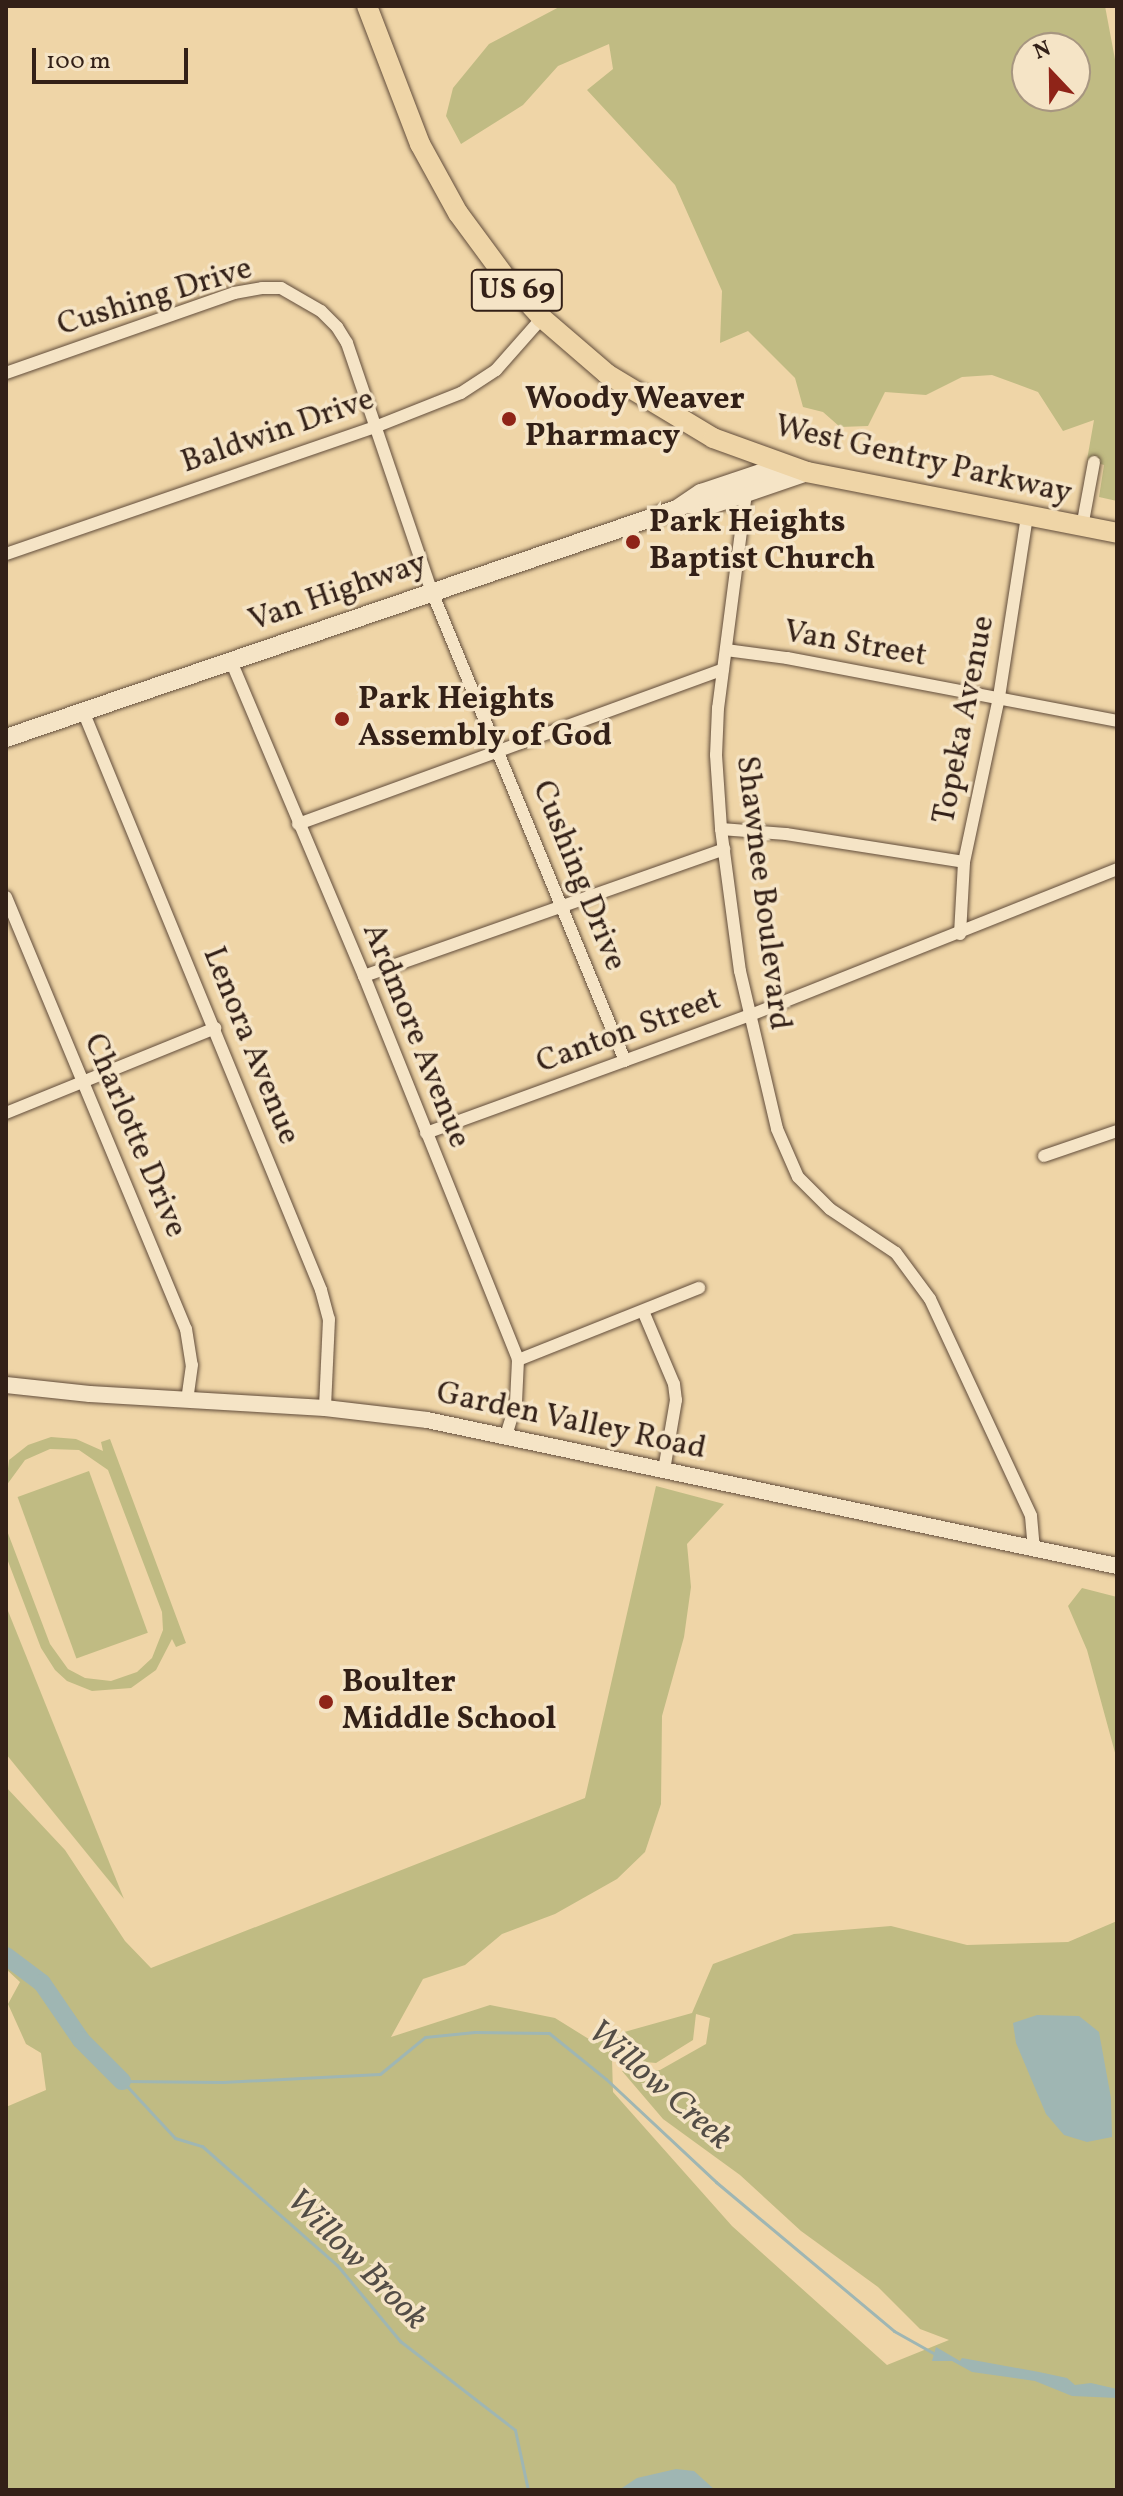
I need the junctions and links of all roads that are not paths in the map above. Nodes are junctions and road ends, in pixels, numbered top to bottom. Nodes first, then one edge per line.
1 (367, 6) edge
2 (542, 318) junction
3 (6, 373) edge
4 (375, 427) junction
5 (1094, 462) dead end
6 (784, 465) junction
7 (807, 472) junction
8 (746, 493) junction
9 (689, 504) junction
10 (1027, 516) junction
11 (1082, 527) junction
12 (1117, 533) edge
13 (6, 554) edge
14 (432, 592) junction
15 (726, 650) junction
16 (231, 661) junction
17 (723, 669) junction
18 (999, 697) junction
19 (83, 711) junction
20 (1117, 721) edge
21 (6, 738) edge
22 (499, 752) junction
23 (298, 824) junction
24 (721, 829) junction
25 (724, 849) junction
26 (964, 862) junction
27 (1117, 869) edge
28 (6, 897) edge
29 (564, 905) junction
30 (960, 934) junction
31 (364, 976) junction
32 (748, 1016) junction
33 (215, 1028) junction
34 (625, 1061) junction
35 (83, 1084) junction
36 (6, 1113) edge
37 (1117, 1131) edge
38 (426, 1133) junction
39 (1044, 1156) dead end
40 (699, 1288) dead end
41 (643, 1311) junction
42 (518, 1360) junction
43 (6, 1385) edge
44 (187, 1400) junction
45 (325, 1408) junction
46 (506, 1436) junction
47 (664, 1470) junction
48 (1034, 1549) junction
49 (1117, 1566) edge

1 - 2 main road, West Gentry Parkway / US 69
2 - 4 street, Baldwin Drive
2 - 6 main road, West Gentry Parkway / US 69
3 - 4 street, Cushing Drive
4 - 13 street, Baldwin Drive
4 - 14 street, Cushing Drive
5 - 11 street
6 - 7 main road, West Gentry Parkway / US 69
6 - 9 main road, Van Highway
7 - 8 main road, Van Highway
7 - 10 main road, West Gentry Parkway / US 69
8 - 9 main road, Van Highway
8 - 15 street, Shawnee Boulevard
9 - 14 main road, Van Highway
10 - 11 main road, West Gentry Parkway / US 69
10 - 18 street, Topeka Avenue
11 - 12 main road, West Gentry Parkway / US 69
14 - 16 main road, Van Highway
14 - 22 street, Cushing Drive
15 - 17 street, Shawnee Boulevard
15 - 18 street, Van Street
16 - 19 main road, Van Highway
16 - 23 street, Ardmore Avenue
17 - 22 street
17 - 24 street, Shawnee Boulevard
18 - 20 street, Van Street
18 - 26 street, Topeka Avenue
19 - 21 main road, Van Highway
19 - 33 street, Lenora Avenue
22 - 23 street
22 - 29 street, Cushing Drive
23 - 31 street, Ardmore Avenue
24 - 25 street, Shawnee Boulevard
24 - 26 street
25 - 29 street
25 - 32 street, Shawnee Boulevard
26 - 30 street, Topeka Avenue
27 - 30 street, Canton Street
28 - 35 street, Charlotte Drive
29 - 31 street
29 - 34 street, Cushing Drive
30 - 32 street, Canton Street
31 - 38 street, Ardmore Avenue
32 - 34 street, Canton Street
32 - 48 street, Shawnee Boulevard
33 - 35 street
33 - 45 street, Lenora Avenue
34 - 38 street, Canton Street
35 - 36 street
35 - 44 street, Charlotte Drive
37 - 39 street
38 - 42 street, Ardmore Avenue
40 - 41 street
41 - 42 street
41 - 47 street
42 - 46 street, Ardmore Avenue
43 - 44 street, Garden Valley Road
44 - 45 street, Garden Valley Road
45 - 46 street, Garden Valley Road
46 - 47 street, Garden Valley Road
47 - 48 street, Garden Valley Road
48 - 49 street, Garden Valley Road

